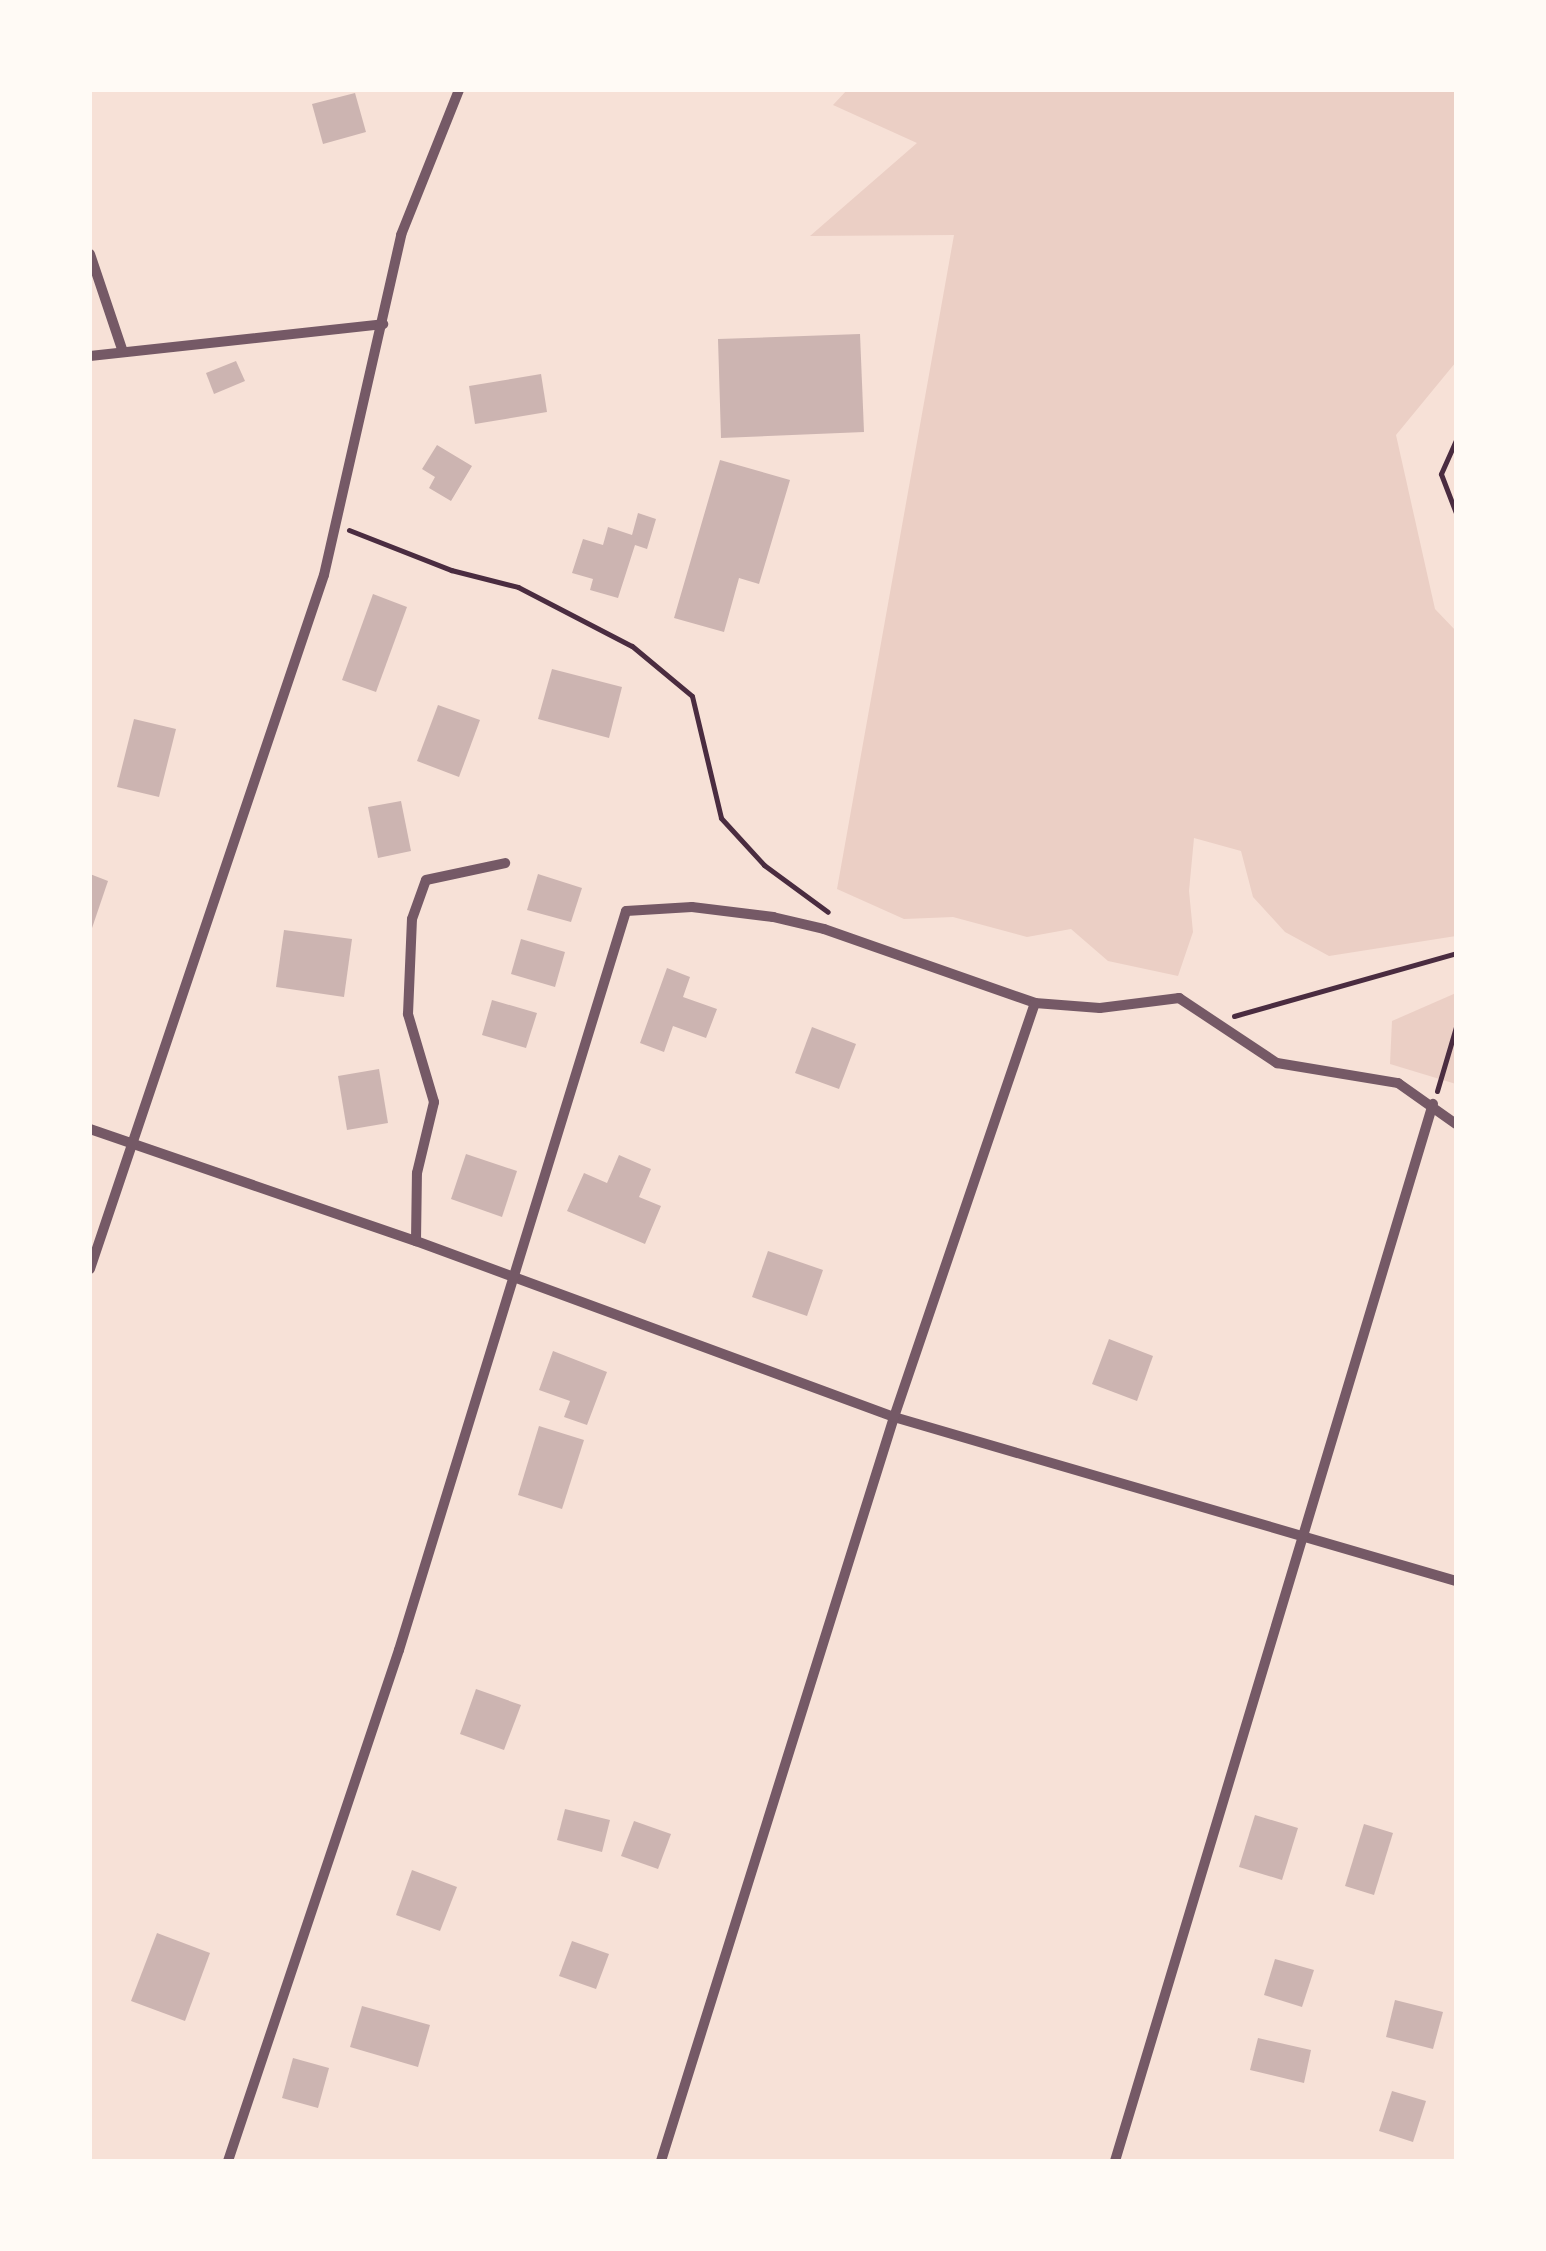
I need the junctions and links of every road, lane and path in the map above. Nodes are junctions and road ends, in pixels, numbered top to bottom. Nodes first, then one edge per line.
1 (459, 90) edge
2 (90, 254) edge
3 (383, 324) junction
4 (124, 352) junction
5 (90, 356) edge
6 (1456, 440) edge
7 (1456, 513) edge
8 (337, 524) junction
9 (506, 863) dead end
10 (844, 924) dead end
11 (1456, 953) edge
12 (1035, 1003) junction
13 (1216, 1021) junction
14 (1456, 1026) edge
15 (1433, 1104) junction
16 (1456, 1124) edge
17 (90, 1130) edge
18 (132, 1145) junction
19 (416, 1241) junction
20 (90, 1269) edge
21 (511, 1278) junction
22 (894, 1417) junction
23 (1306, 1538) junction
24 (1456, 1581) edge
25 (228, 2161) edge
26 (661, 2161) edge
27 (1115, 2161) edge

1 - 3 street
2 - 4 street
3 - 4 street
3 - 8 street
4 - 5 street
6 - 7 path
8 - 10 path
8 - 18 street
9 - 19 street
11 - 13 path
12 - 13 street
12 - 21 street
12 - 22 street
13 - 15 street
14 - 15 path
15 - 16 street
15 - 23 street
17 - 18 street
18 - 19 street
18 - 20 street
19 - 21 street
21 - 22 street
21 - 25 street
22 - 23 street
22 - 26 street
23 - 24 street
23 - 27 street

